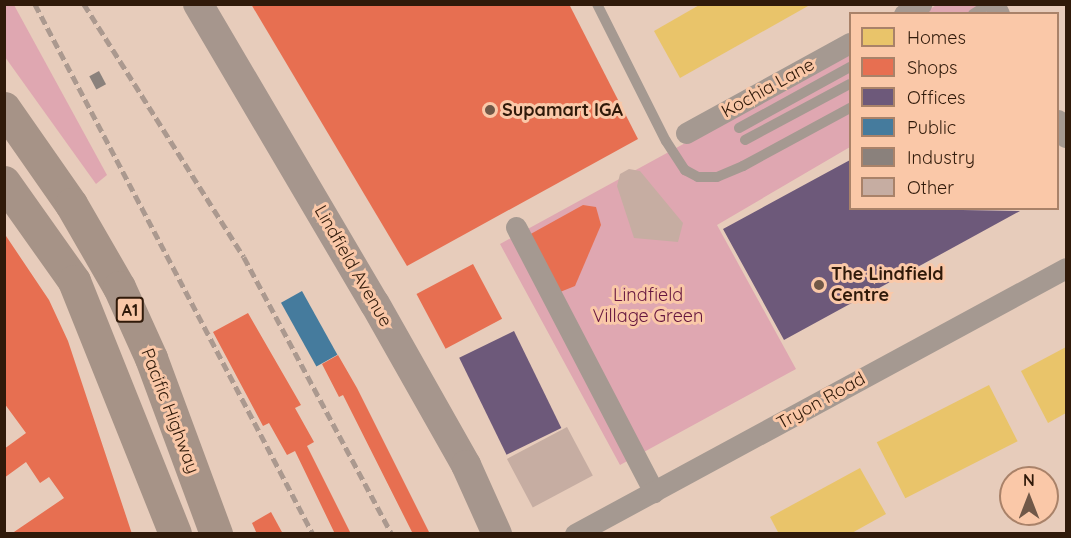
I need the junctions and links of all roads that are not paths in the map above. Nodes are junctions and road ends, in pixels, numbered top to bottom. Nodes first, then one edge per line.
1 (198, 4) edge
2 (597, 4) edge
3 (921, 4) edge
4 (989, 4) edge
5 (907, 12) edge
6 (976, 12) edge
7 (849, 44) edge
8 (849, 68) edge
9 (849, 85) edge
10 (4, 108) edge
11 (849, 109) edge
12 (1059, 122) edge
13 (739, 128) dead end
14 (686, 132) dead end
15 (1066, 137) edge
16 (745, 140) dead end
17 (4, 182) edge
18 (516, 228) dead end
19 (1066, 268) edge
20 (654, 492) junction
21 (175, 534) edge
22 (216, 534) edge
23 (497, 534) edge
24 (575, 534) edge

1 - 23 street, Lindfield Avenue
2 - 11 lane
3 - 5 street
4 - 6 lane
7 - 14 street, Kochia Lane
8 - 13 lane
9 - 16 lane
10 - 22 highway, Pacific Highway / A1
12 - 15 street
17 - 21 highway, Pacific Highway / A1
18 - 20 street
19 - 20 street, Tryon Road
20 - 24 street, Tryon Road

